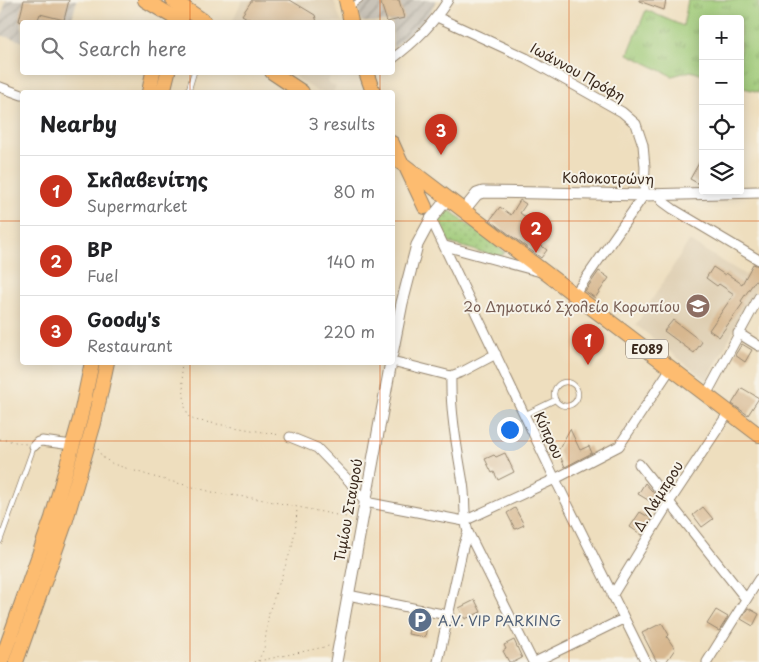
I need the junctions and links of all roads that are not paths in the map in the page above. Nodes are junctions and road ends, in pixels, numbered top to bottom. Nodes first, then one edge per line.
1 (145, 0) edge
2 (360, 0) edge
3 (448, 0) edge
4 (172, 7) edge
5 (349, 11) edge
6 (438, 18) junction
7 (179, 20) edge
8 (201, 20) edge
9 (395, 57) edge
10 (152, 75) edge
11 (167, 75) edge
12 (193, 75) edge
13 (276, 75) edge
14 (369, 75) edge
15 (0, 87) edge
16 (148, 90) edge
17 (164, 90) edge
18 (189, 90) edge
19 (299, 90) edge
20 (372, 90) edge
21 (20, 94) edge
22 (395, 150) edge
23 (400, 162) edge
24 (759, 192) edge
25 (443, 194) junction
26 (656, 194) junction
27 (644, 195) junction
28 (464, 210) junction
29 (428, 213) junction
30 (445, 246) junction
31 (759, 260) edge
32 (545, 271) junction
33 (575, 294) junction
34 (759, 297) edge
35 (395, 325) edge
36 (738, 333) junction
37 (759, 346) edge
38 (496, 354) junction
39 (395, 363) edge
40 (91, 365) edge
41 (106, 365) edge
42 (391, 365) edge
43 (671, 368) junction
44 (450, 376) junction
45 (706, 395) junction
46 (555, 400) junction
47 (729, 412) junction
48 (524, 415) junction
49 (759, 435) edge
50 (290, 436) road end
51 (72, 445) junction
52 (34, 446) joint
53 (640, 464) dead end
54 (554, 479) junction
55 (365, 502) junction
56 (670, 502) junction
57 (464, 521) junction
58 (468, 532) junction
59 (0, 541) edge
60 (759, 578) edge
61 (348, 595) junction
62 (612, 596) junction
63 (746, 600) junction
64 (447, 615) junction
65 (624, 619) junction
66 (1, 662) edge
67 (16, 662) edge
68 (336, 662) edge
69 (438, 662) edge
70 (534, 662) edge
71 (646, 662) edge
72 (707, 662) edge

1 - 4 main road
2 - 5 lane
3 - 6 street
4 - 7 main road
4 - 8 main road
6 - 9 street
6 - 27 street, Ιωάννου Πρόφη
10 - 16 main road
11 - 17 main road
12 - 18 lane
13 - 19 main road
14 - 20 main road
15 - 21 street
22 - 23 main road
23 - 25 main road, ΕΟ89
23 - 29 main road
24 - 26 street, Κολοκοτρώνη
25 - 28 main road, ΕΟ89
25 - 29 street
26 - 27 street, Κολοκοτρώνη
26 - 31 street
27 - 28 street, Κολοκοτρώνη
27 - 33 street
28 - 32 main road, ΕΟ89
29 - 30 street, Κύπρου
29 - 35 street
30 - 32 street
30 - 38 street, Κύπρου
32 - 33 main road, ΕΟ89
33 - 43 main road, ΕΟ89
34 - 36 street
36 - 37 street
36 - 45 street
38 - 44 street
38 - 48 street, Κύπρου
39 - 44 street
40 - 51 main road
41 - 67 main road
42 - 55 street, Τιμίου Σταυρού
43 - 45 main road, ΕΟ89
43 - 54 street
44 - 57 street
45 - 47 main road, ΕΟ89
46 - 46 lane
46 - 48 lane
47 - 49 main road, ΕΟ89
47 - 56 street, Δ. Λάμπρου
48 - 54 street, Κύπρου
50 - 55 street
51 - 52 street
51 - 66 main road
52 - 59 lane
53 - 56 street
54 - 57 street
54 - 62 street, Κύπρου
55 - 57 street
55 - 61 street, Τιμίου Σταυρού
56 - 62 street, Δ. Λάμπρου
56 - 63 street
57 - 58 street
58 - 64 street
58 - 70 street
60 - 63 street
61 - 64 street
61 - 68 street, Τιμίου Σταυρού
62 - 65 street, Κύπρου
63 - 72 street
64 - 69 street
65 - 70 street
65 - 71 street, Κύπρου

